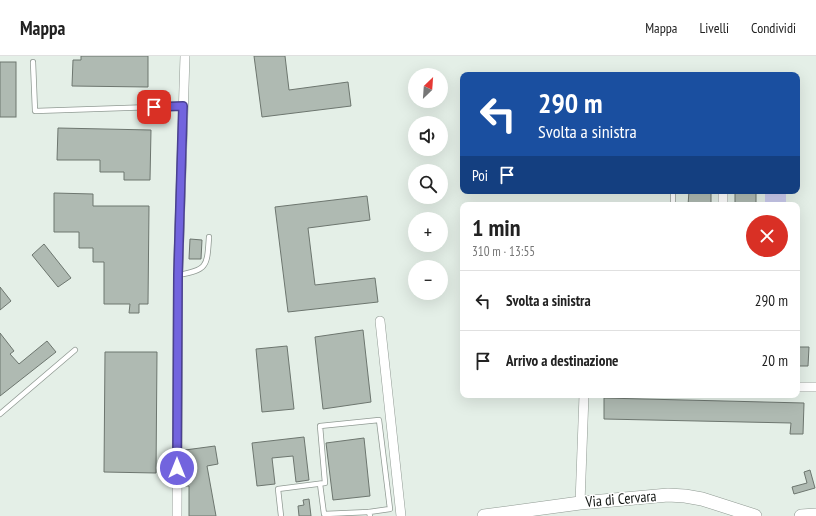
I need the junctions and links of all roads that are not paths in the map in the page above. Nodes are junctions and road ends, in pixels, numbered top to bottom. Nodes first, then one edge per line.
1 (185, 56) edge
2 (33, 62) dead end
3 (183, 106) junction
4 (209, 237) dead end
5 (178, 275) junction
6 (380, 321) dead end
7 (75, 350) dead end
8 (800, 387) edge
9 (816, 387) edge
10 (584, 398) edge
11 (0, 414) edge
12 (320, 484) junction
13 (580, 503) junction
14 (370, 514) edge
15 (816, 515) edge
16 (177, 516) edge
17 (281, 516) edge
18 (401, 516) edge
19 (484, 516) edge
20 (755, 516) edge
21 (801, 516) edge

1 - 3 street
2 - 3 lane
3 - 5 street
4 - 5 lane
5 - 16 street
6 - 18 street
7 - 11 lane
8 - 9 street
10 - 13 street
12 - 14 lane
12 - 14 lane
12 - 17 lane
13 - 19 street, Via di Cervara
13 - 20 street, Via di Cervara
15 - 21 street

